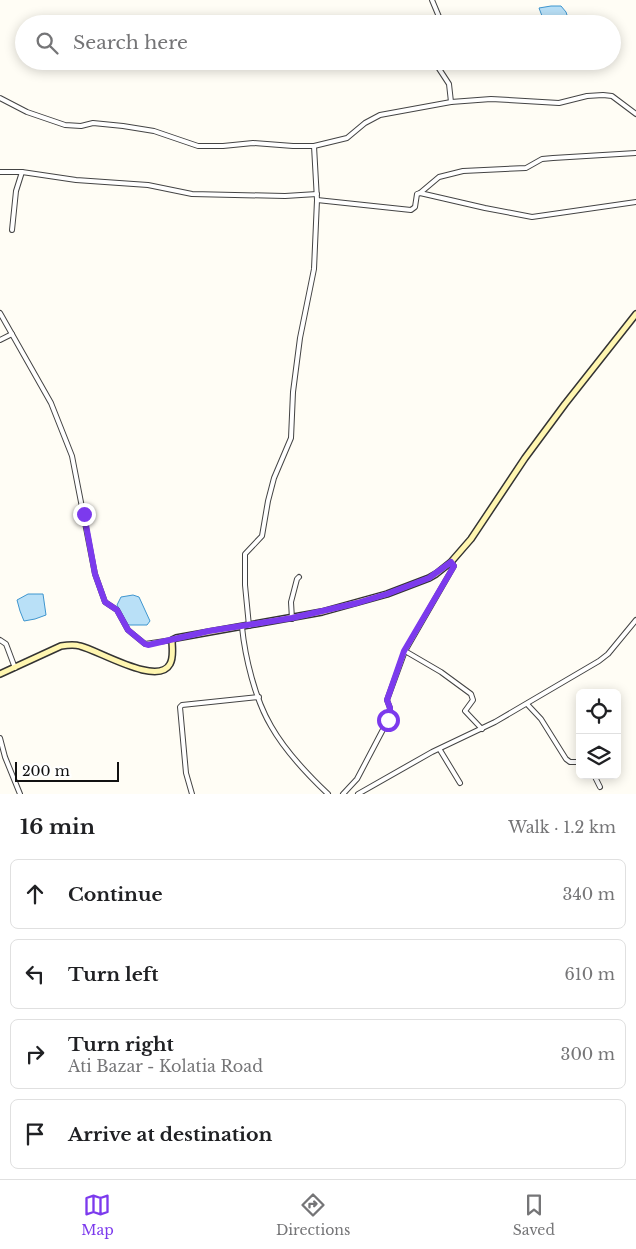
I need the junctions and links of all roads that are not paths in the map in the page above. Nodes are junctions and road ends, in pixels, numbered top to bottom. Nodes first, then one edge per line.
1 (432, 0) edge
2 (438, 15) edge
3 (440, 70) edge
4 (0, 98) edge
5 (451, 102) junction
6 (636, 114) edge
7 (314, 146) junction
8 (636, 154) edge
9 (0, 172) edge
10 (22, 172) junction
11 (420, 193) junction
12 (316, 194) junction
13 (317, 200) junction
14 (636, 202) edge
15 (12, 230) dead end
16 (0, 313) edge
17 (636, 314) edge
18 (12, 334) junction
19 (0, 340) edge
20 (451, 562) junction
21 (299, 577) dead end
22 (292, 618) junction
23 (636, 620) edge
24 (249, 626) junction
25 (242, 627) junction
26 (0, 640) edge
27 (172, 640) junction
28 (404, 651) junction
29 (14, 668) junction
30 (0, 674) edge
31 (259, 697) junction
32 (527, 704) junction
33 (482, 730) junction
34 (0, 738) edge
35 (440, 750) junction
36 (576, 762) edge
37 (596, 779) edge
38 (460, 783) dead end
39 (600, 787) dead end
40 (20, 794) edge
41 (192, 794) edge
42 (328, 794) edge
43 (343, 794) edge
44 (358, 794) edge

1 - 2 street
3 - 5 street
4 - 7 street
5 - 6 street
5 - 7 street
7 - 12 street
8 - 11 street
9 - 10 street
10 - 12 street
10 - 15 street
11 - 13 street
11 - 14 street
12 - 13 street
13 - 24 street
16 - 18 street
17 - 20 main road
18 - 19 street
18 - 27 street
20 - 22 main road
20 - 28 street
21 - 22 street
22 - 24 main road
23 - 32 street
24 - 25 main road
25 - 27 main road
25 - 31 street
26 - 29 street
27 - 29 main road
28 - 33 street
28 - 43 street
29 - 30 main road
31 - 41 street
31 - 42 street
32 - 33 street
32 - 36 street
33 - 35 street
34 - 40 street
35 - 38 street
35 - 44 street
37 - 39 street

